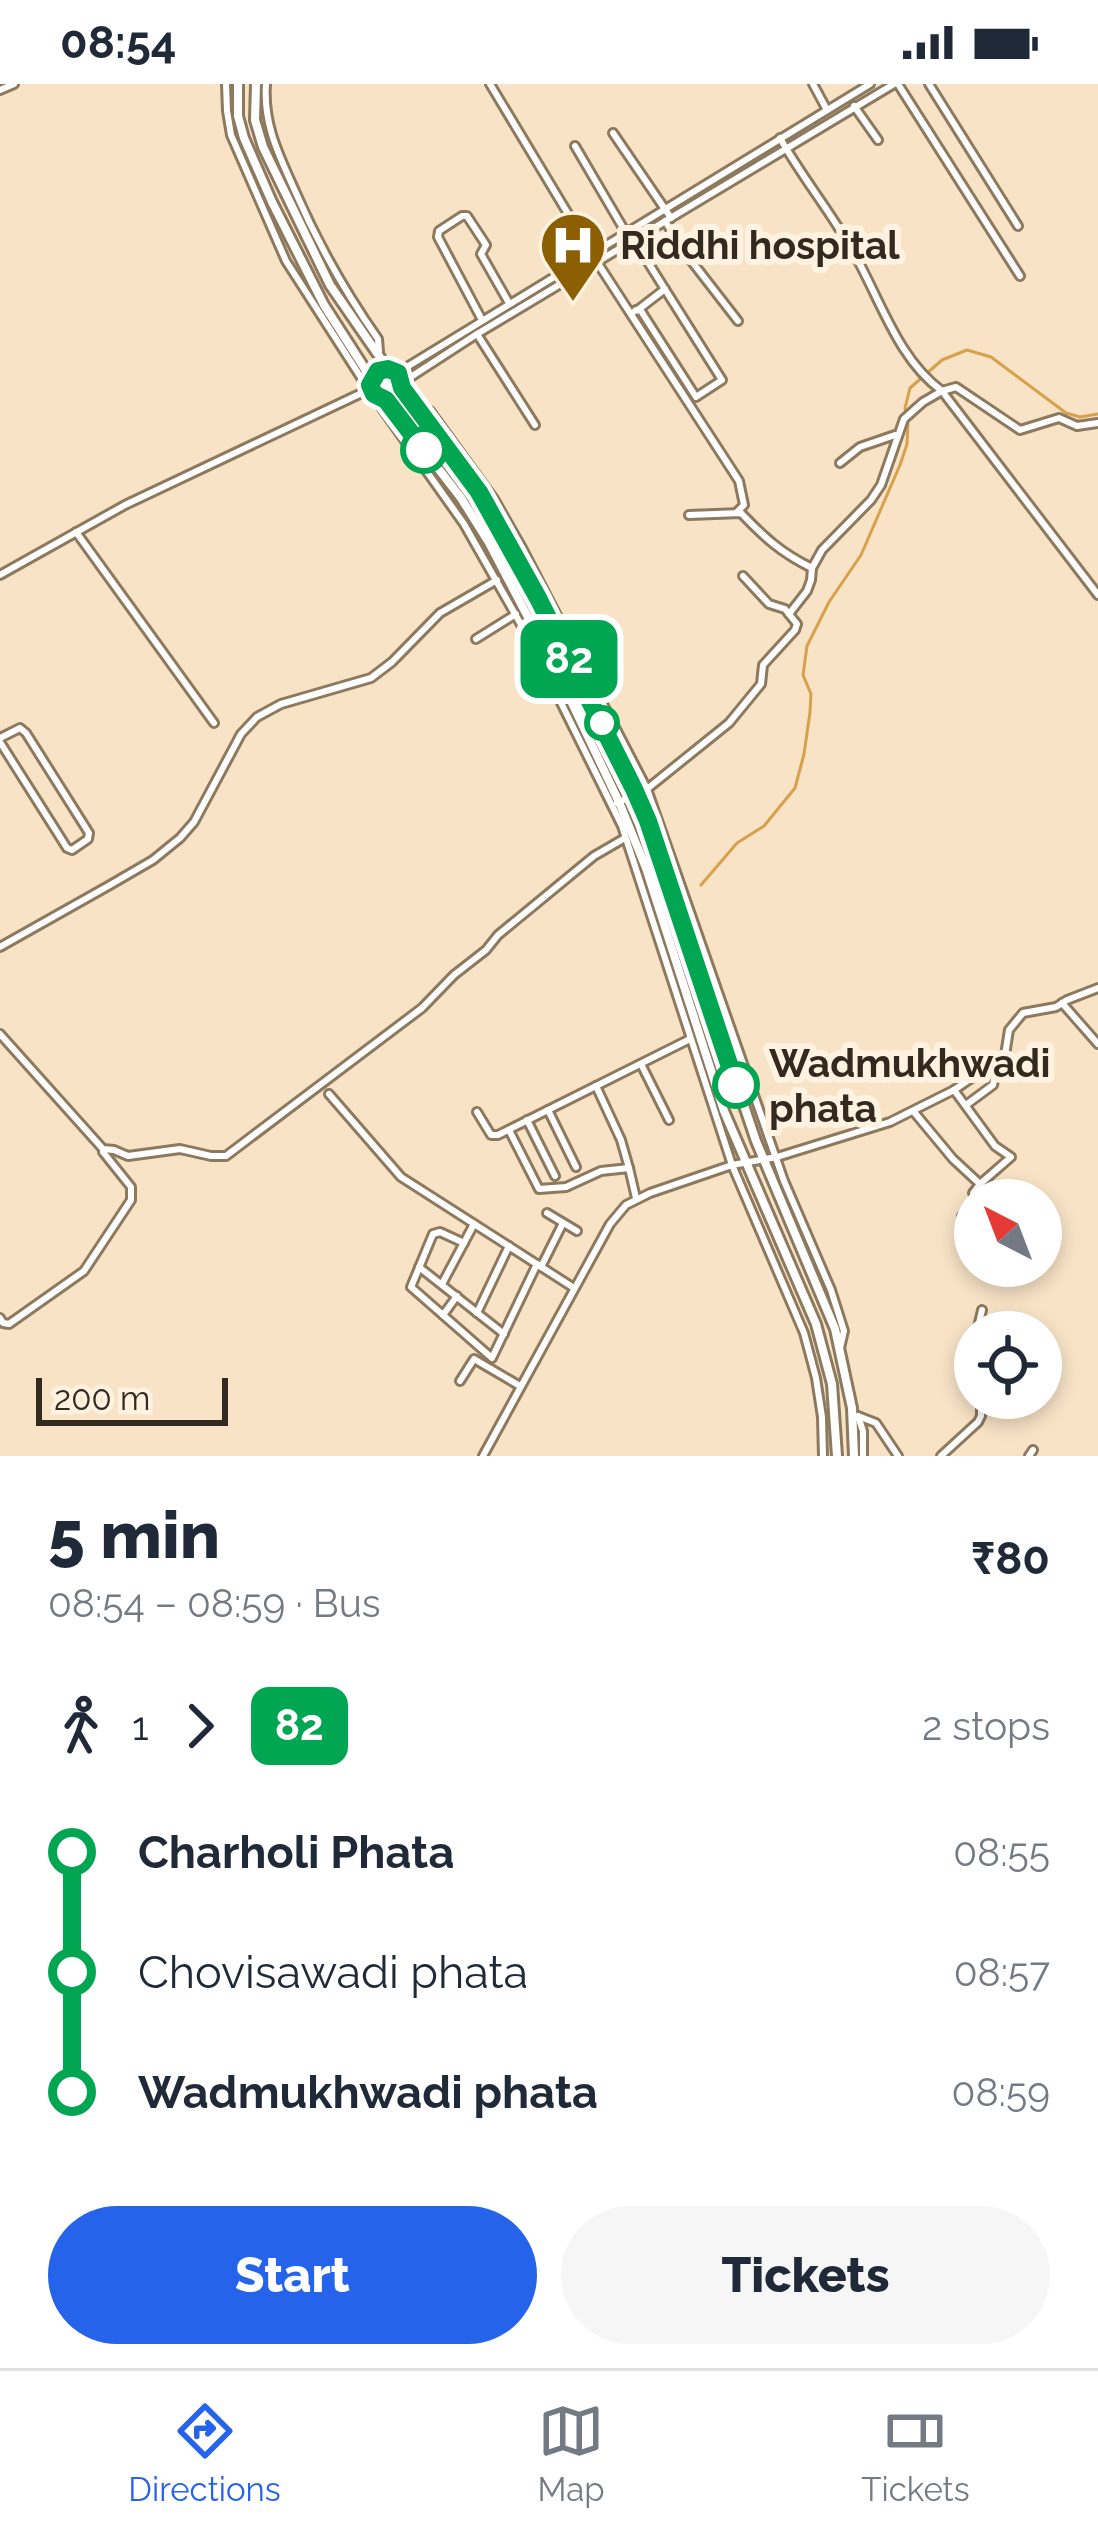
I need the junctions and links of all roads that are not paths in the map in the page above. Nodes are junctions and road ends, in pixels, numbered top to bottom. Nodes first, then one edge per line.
1 (14, 84) edge
2 (226, 84) edge
3 (238, 84) edge
4 (256, 84) edge
5 (266, 84) edge
6 (490, 84) edge
7 (813, 84) edge
8 (870, 84) edge
9 (896, 84) edge
10 (929, 84) edge
11 (0, 90) edge
12 (854, 106) junction
13 (827, 110) junction
14 (613, 133) dead end
15 (780, 138) junction
16 (878, 140) dead end
17 (575, 146) dead end
18 (785, 147) junction
19 (665, 209) junction
20 (668, 220) junction
21 (1018, 226) dead end
22 (626, 233) junction
23 (634, 240) junction
24 (592, 253) junction
25 (597, 262) junction
26 (1020, 276) dead end
27 (665, 289) junction
28 (509, 303) junction
29 (635, 312) junction
30 (482, 320) junction
31 (738, 321) dead end
32 (477, 334) junction
33 (442, 345) junction
34 (446, 354) junction
35 (379, 357) junction
36 (398, 378) junction
37 (371, 386) junction
38 (942, 391) junction
39 (386, 400) junction
40 (416, 405) junction
41 (1098, 423) edge
42 (535, 425) dead end
43 (897, 435) junction
44 (840, 463) dead end
45 (737, 512) junction
46 (688, 515) dead end
47 (76, 532) junction
48 (812, 568) junction
49 (0, 575) edge
50 (743, 576) dead end
51 (497, 580) junction
52 (1098, 595) edge
53 (516, 614) junction
54 (789, 614) junction
55 (476, 639) dead end
56 (214, 723) dead end
57 (0, 740) edge
58 (647, 789) junction
59 (635, 792) junction
60 (616, 804) junction
61 (625, 838) junction
62 (0, 946) edge
63 (1098, 988) edge
64 (1062, 1003) junction
65 (0, 1034) edge
66 (690, 1039) junction
67 (1098, 1044) edge
68 (641, 1064) junction
69 (991, 1067) junction
70 (596, 1086) junction
71 (954, 1090) junction
72 (329, 1094) dead end
73 (966, 1105) junction
74 (548, 1110) junction
75 (477, 1112) dead end
76 (914, 1112) junction
77 (527, 1120) junction
78 (669, 1120) dead end
79 (509, 1130) junction
80 (98, 1146) junction
81 (777, 1157) junction
82 (764, 1160) junction
83 (745, 1163) junction
84 (732, 1165) junction
85 (576, 1167) dead end
86 (629, 1168) junction
87 (555, 1176) dead end
88 (974, 1179) edge
89 (986, 1179) edge
90 (636, 1198) junction
91 (547, 1213) dead end
92 (563, 1223) junction
93 (474, 1224) junction
94 (577, 1232) dead end
95 (464, 1243) junction
96 (509, 1246) junction
97 (539, 1266) junction
98 (419, 1267) junction
99 (442, 1284) junction
100 (574, 1288) junction
101 (457, 1296) junction
102 (478, 1313) junction
103 (443, 1315) junction
104 (0, 1318) edge
105 (504, 1334) junction
106 (840, 1348) junction
107 (460, 1381) dead end
108 (520, 1386) junction
109 (855, 1412) junction
110 (979, 1419) edge
111 (483, 1456) edge
112 (823, 1456) edge
113 (837, 1456) edge
114 (854, 1456) edge
115 (863, 1456) edge
116 (898, 1456) edge
117 (941, 1456) edge

1 - 11 street
2 - 37 street
3 - 37 main road
4 - 35 main road
5 - 35 street
6 - 24 street
7 - 13 street
8 - 13 street
9 - 12 street
9 - 26 street
10 - 21 street
12 - 16 street
12 - 18 street
13 - 15 street
14 - 19 street
15 - 18 street
15 - 19 street
17 - 22 street
18 - 20 street
18 - 38 street
19 - 20 street
19 - 22 street
20 - 23 street
20 - 31 street
22 - 24 street
23 - 25 street
23 - 27 street
24 - 25 street
24 - 28 street
25 - 29 street
25 - 32 street
27 - 29 street
27 - 29 street
28 - 30 street
28 - 30 street
29 - 45 street
30 - 33 street
32 - 34 street
32 - 42 street
33 - 34 street
33 - 36 street
34 - 36 street
35 - 36 main road
36 - 37 main road
36 - 39 main road
36 - 40 main road
37 - 39 main road
37 - 47 street
37 - 51 street
38 - 41 street
38 - 43 street
38 - 52 street
39 - 60 main road
40 - 58 street
40 - 59 main road
43 - 44 street
43 - 48 street
45 - 46 street
45 - 48 street
47 - 49 street
47 - 56 street
48 - 54 street
50 - 54 street
51 - 53 street
51 - 62 street
53 - 55 street
53 - 60 street
54 - 58 street
57 - 57 street
58 - 59 street
58 - 81 street
59 - 60 street
59 - 82 main road
60 - 61 street
60 - 83 main road
61 - 66 street
61 - 80 street
63 - 64 street
64 - 67 street
64 - 69 street
65 - 80 street
66 - 68 street
66 - 84 street
68 - 70 street
68 - 78 street
69 - 71 street
69 - 73 street
70 - 74 street
70 - 86 street
71 - 73 street
71 - 76 street
72 - 93 street
73 - 89 street
74 - 77 street
74 - 85 street
75 - 79 street
76 - 81 street
76 - 88 street
77 - 79 street
77 - 87 street
79 - 86 street
80 - 104 street
81 - 82 street
81 - 106 street
82 - 83 street
82 - 106 main road
83 - 84 street
83 - 113 main road
84 - 90 street
84 - 112 street
86 - 90 street
90 - 100 street
91 - 92 street
92 - 94 street
92 - 97 street
93 - 95 street
93 - 96 street
95 - 98 street
95 - 99 street
96 - 97 street
96 - 102 street
97 - 100 street
97 - 105 street
98 - 99 street
98 - 103 street
99 - 101 street
100 - 108 street
101 - 102 street
101 - 103 street
102 - 105 street
103 - 105 street
106 - 109 main road
107 - 108 street
108 - 111 street
109 - 114 main road
109 - 115 street
109 - 116 street
110 - 117 street

